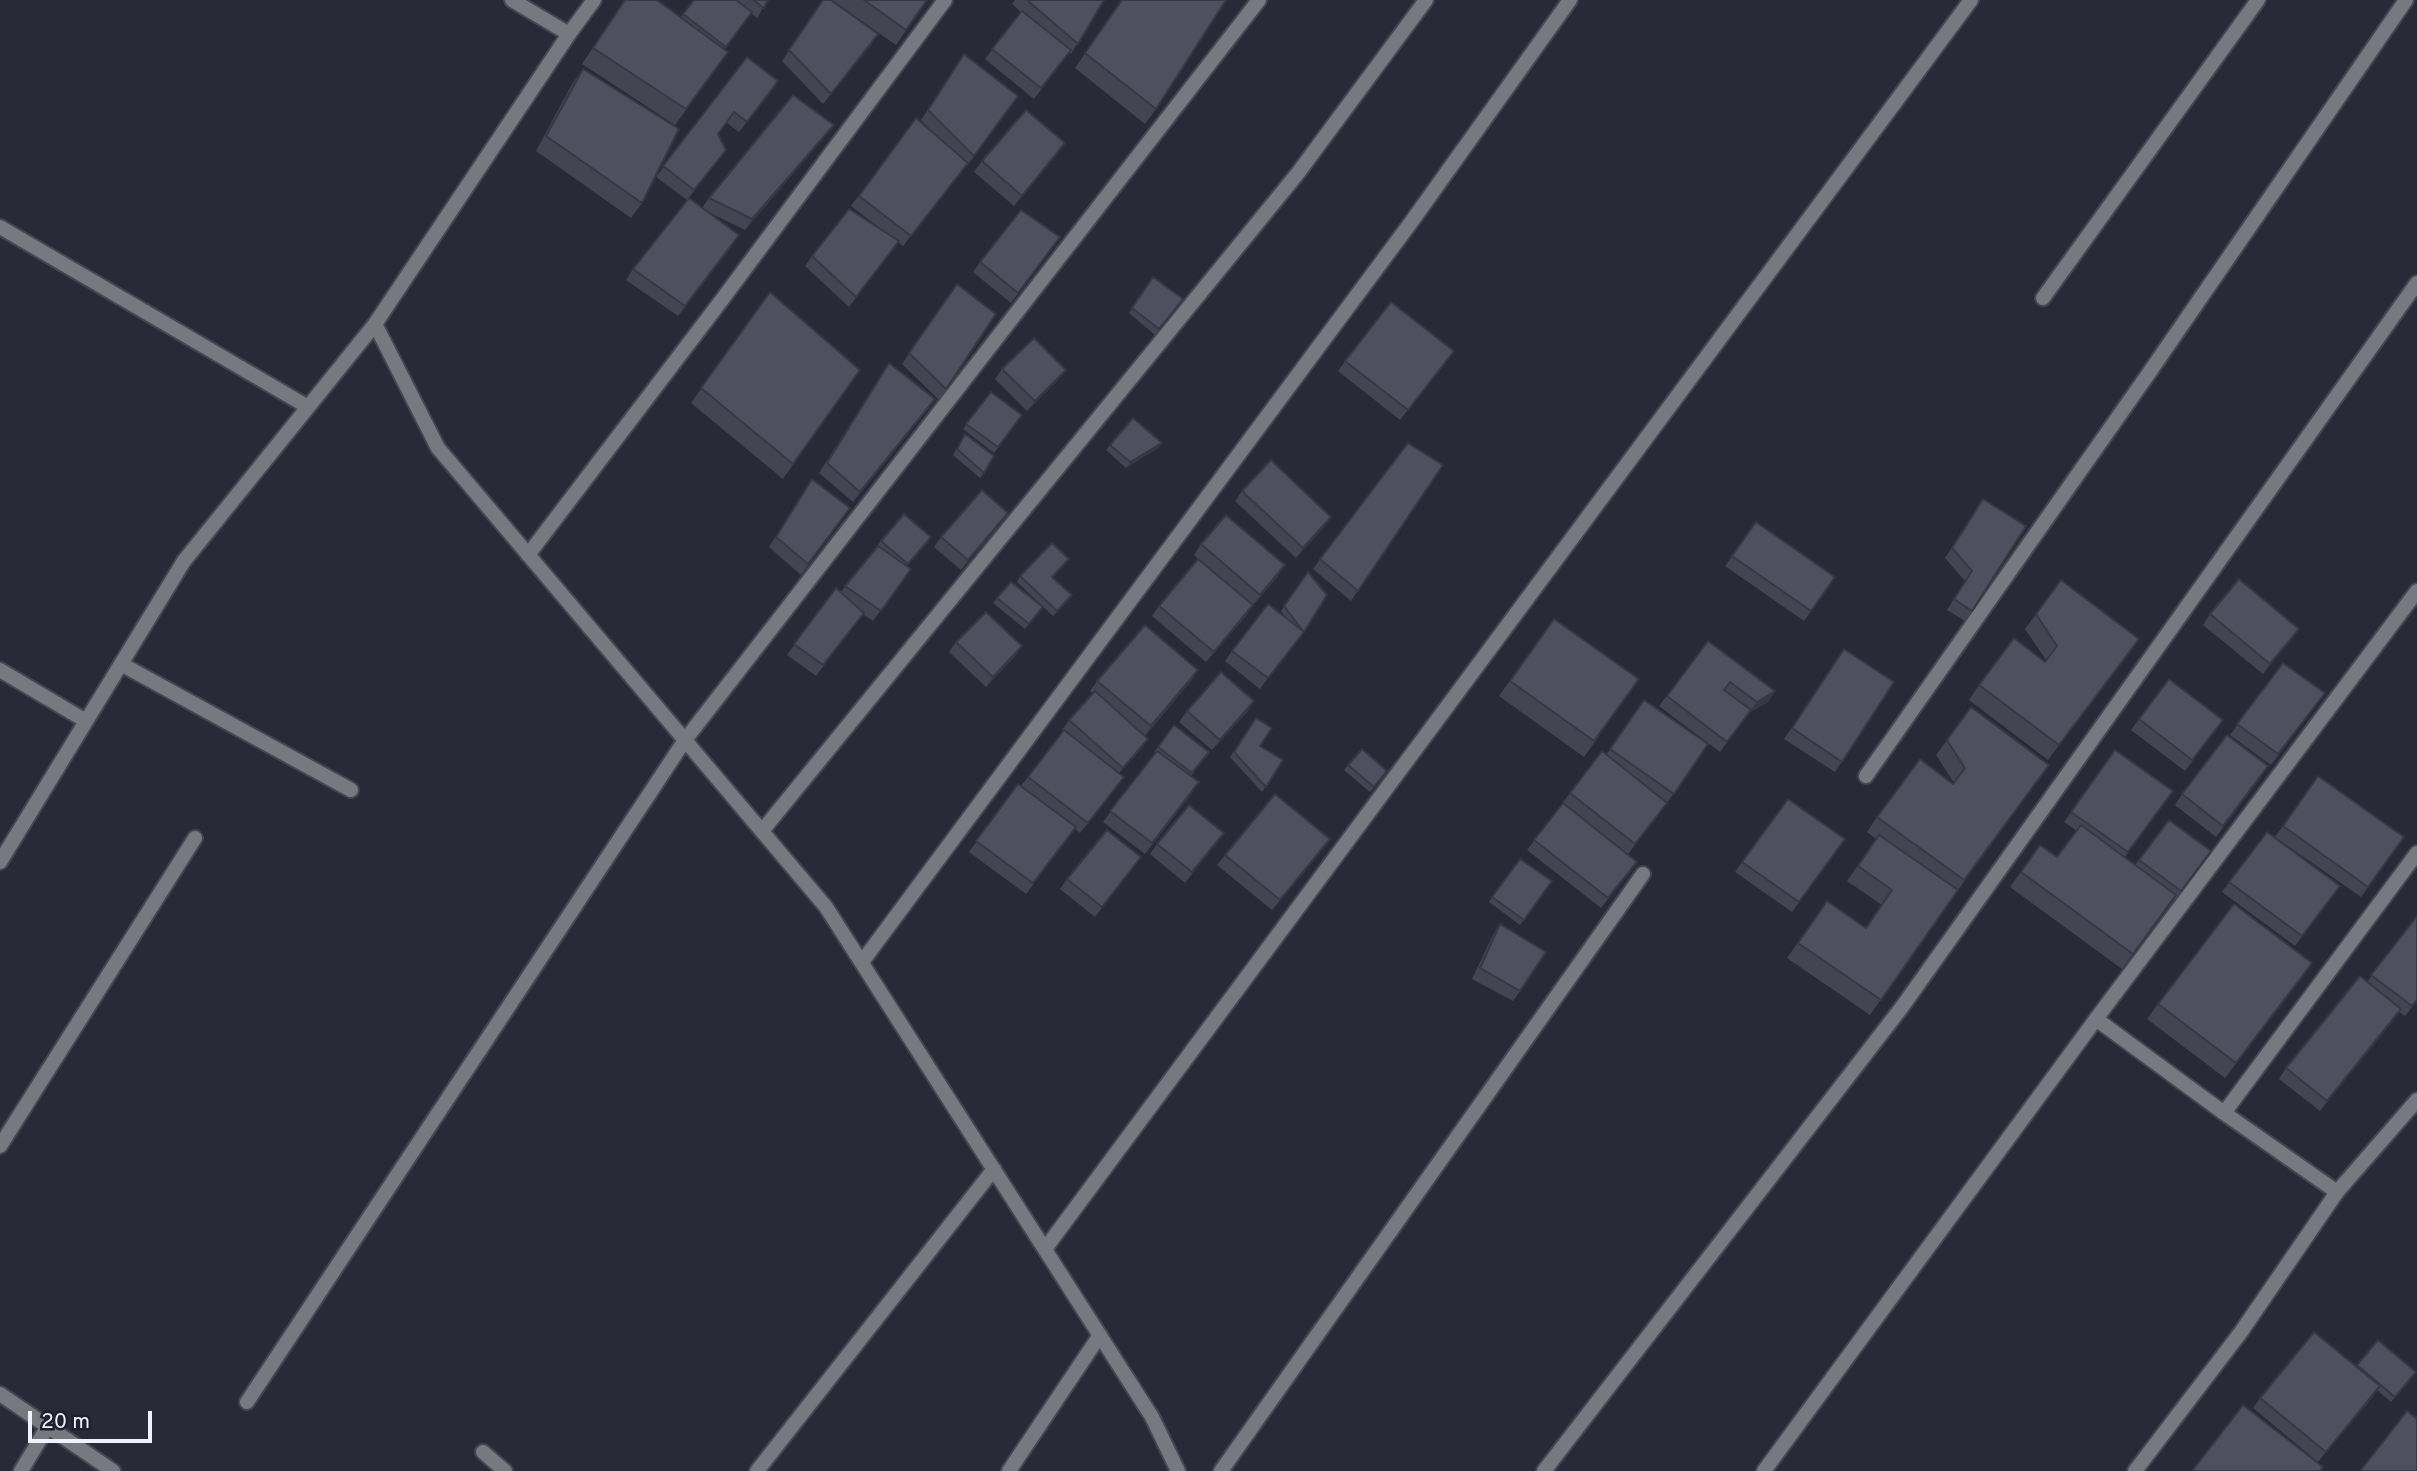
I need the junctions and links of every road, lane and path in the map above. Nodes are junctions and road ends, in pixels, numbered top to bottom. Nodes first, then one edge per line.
1 (512, 0) edge
2 (594, 0) edge
3 (945, 0) edge
4 (1259, 0) edge
5 (1426, 0) edge
6 (1570, 0) edge
7 (1971, 0) edge
8 (2258, 0) edge
9 (2406, 0) edge
10 (569, 34) junction
11 (0, 227) edge
12 (2417, 283) edge
13 (2043, 298) dead end
14 (375, 324) junction
15 (308, 407) junction
16 (528, 555) junction
17 (2417, 591) edge
18 (121, 664) junction
19 (0, 670) edge
20 (86, 721) junction
21 (685, 740) junction
22 (1866, 776) dead end
23 (351, 790) dead end
24 (762, 831) junction
25 (195, 838) dead end
26 (2417, 853) edge
27 (0, 862) edge
28 (1643, 874) dead end
29 (862, 962) junction
30 (2096, 1019) junction
31 (2417, 1101) edge
32 (2224, 1113) junction
33 (0, 1146) edge
34 (994, 1169) junction
35 (2337, 1192) junction
36 (1045, 1249) junction
37 (1100, 1335) junction
38 (0, 1394) edge
39 (247, 1402) dead end
40 (48, 1426) junction
41 (483, 1452) dead end
42 (21, 1471) edge
43 (113, 1471) edge
44 (505, 1471) edge
45 (757, 1471) edge
46 (1009, 1471) edge
47 (1178, 1471) edge
48 (1221, 1471) edge
49 (1544, 1471) edge
50 (1764, 1471) edge
51 (2135, 1471) edge

1 - 10 street
2 - 10 street
3 - 16 street
4 - 21 street
5 - 24 street
6 - 29 street
7 - 36 street
8 - 13 street
9 - 22 street
10 - 14 street
11 - 15 street
12 - 49 street
14 - 15 street
14 - 16 street
15 - 18 street
16 - 21 street
17 - 30 street
18 - 20 street
18 - 23 street
19 - 20 street
20 - 27 street
21 - 24 street
21 - 39 street
24 - 29 street
25 - 33 street
26 - 32 street
28 - 48 street
29 - 34 street
30 - 32 street
30 - 50 street
31 - 35 street
32 - 35 street
34 - 36 street
34 - 45 street
35 - 51 street
36 - 37 street
37 - 46 street
37 - 47 street
38 - 40 street
40 - 42 street
40 - 43 street
41 - 44 street

